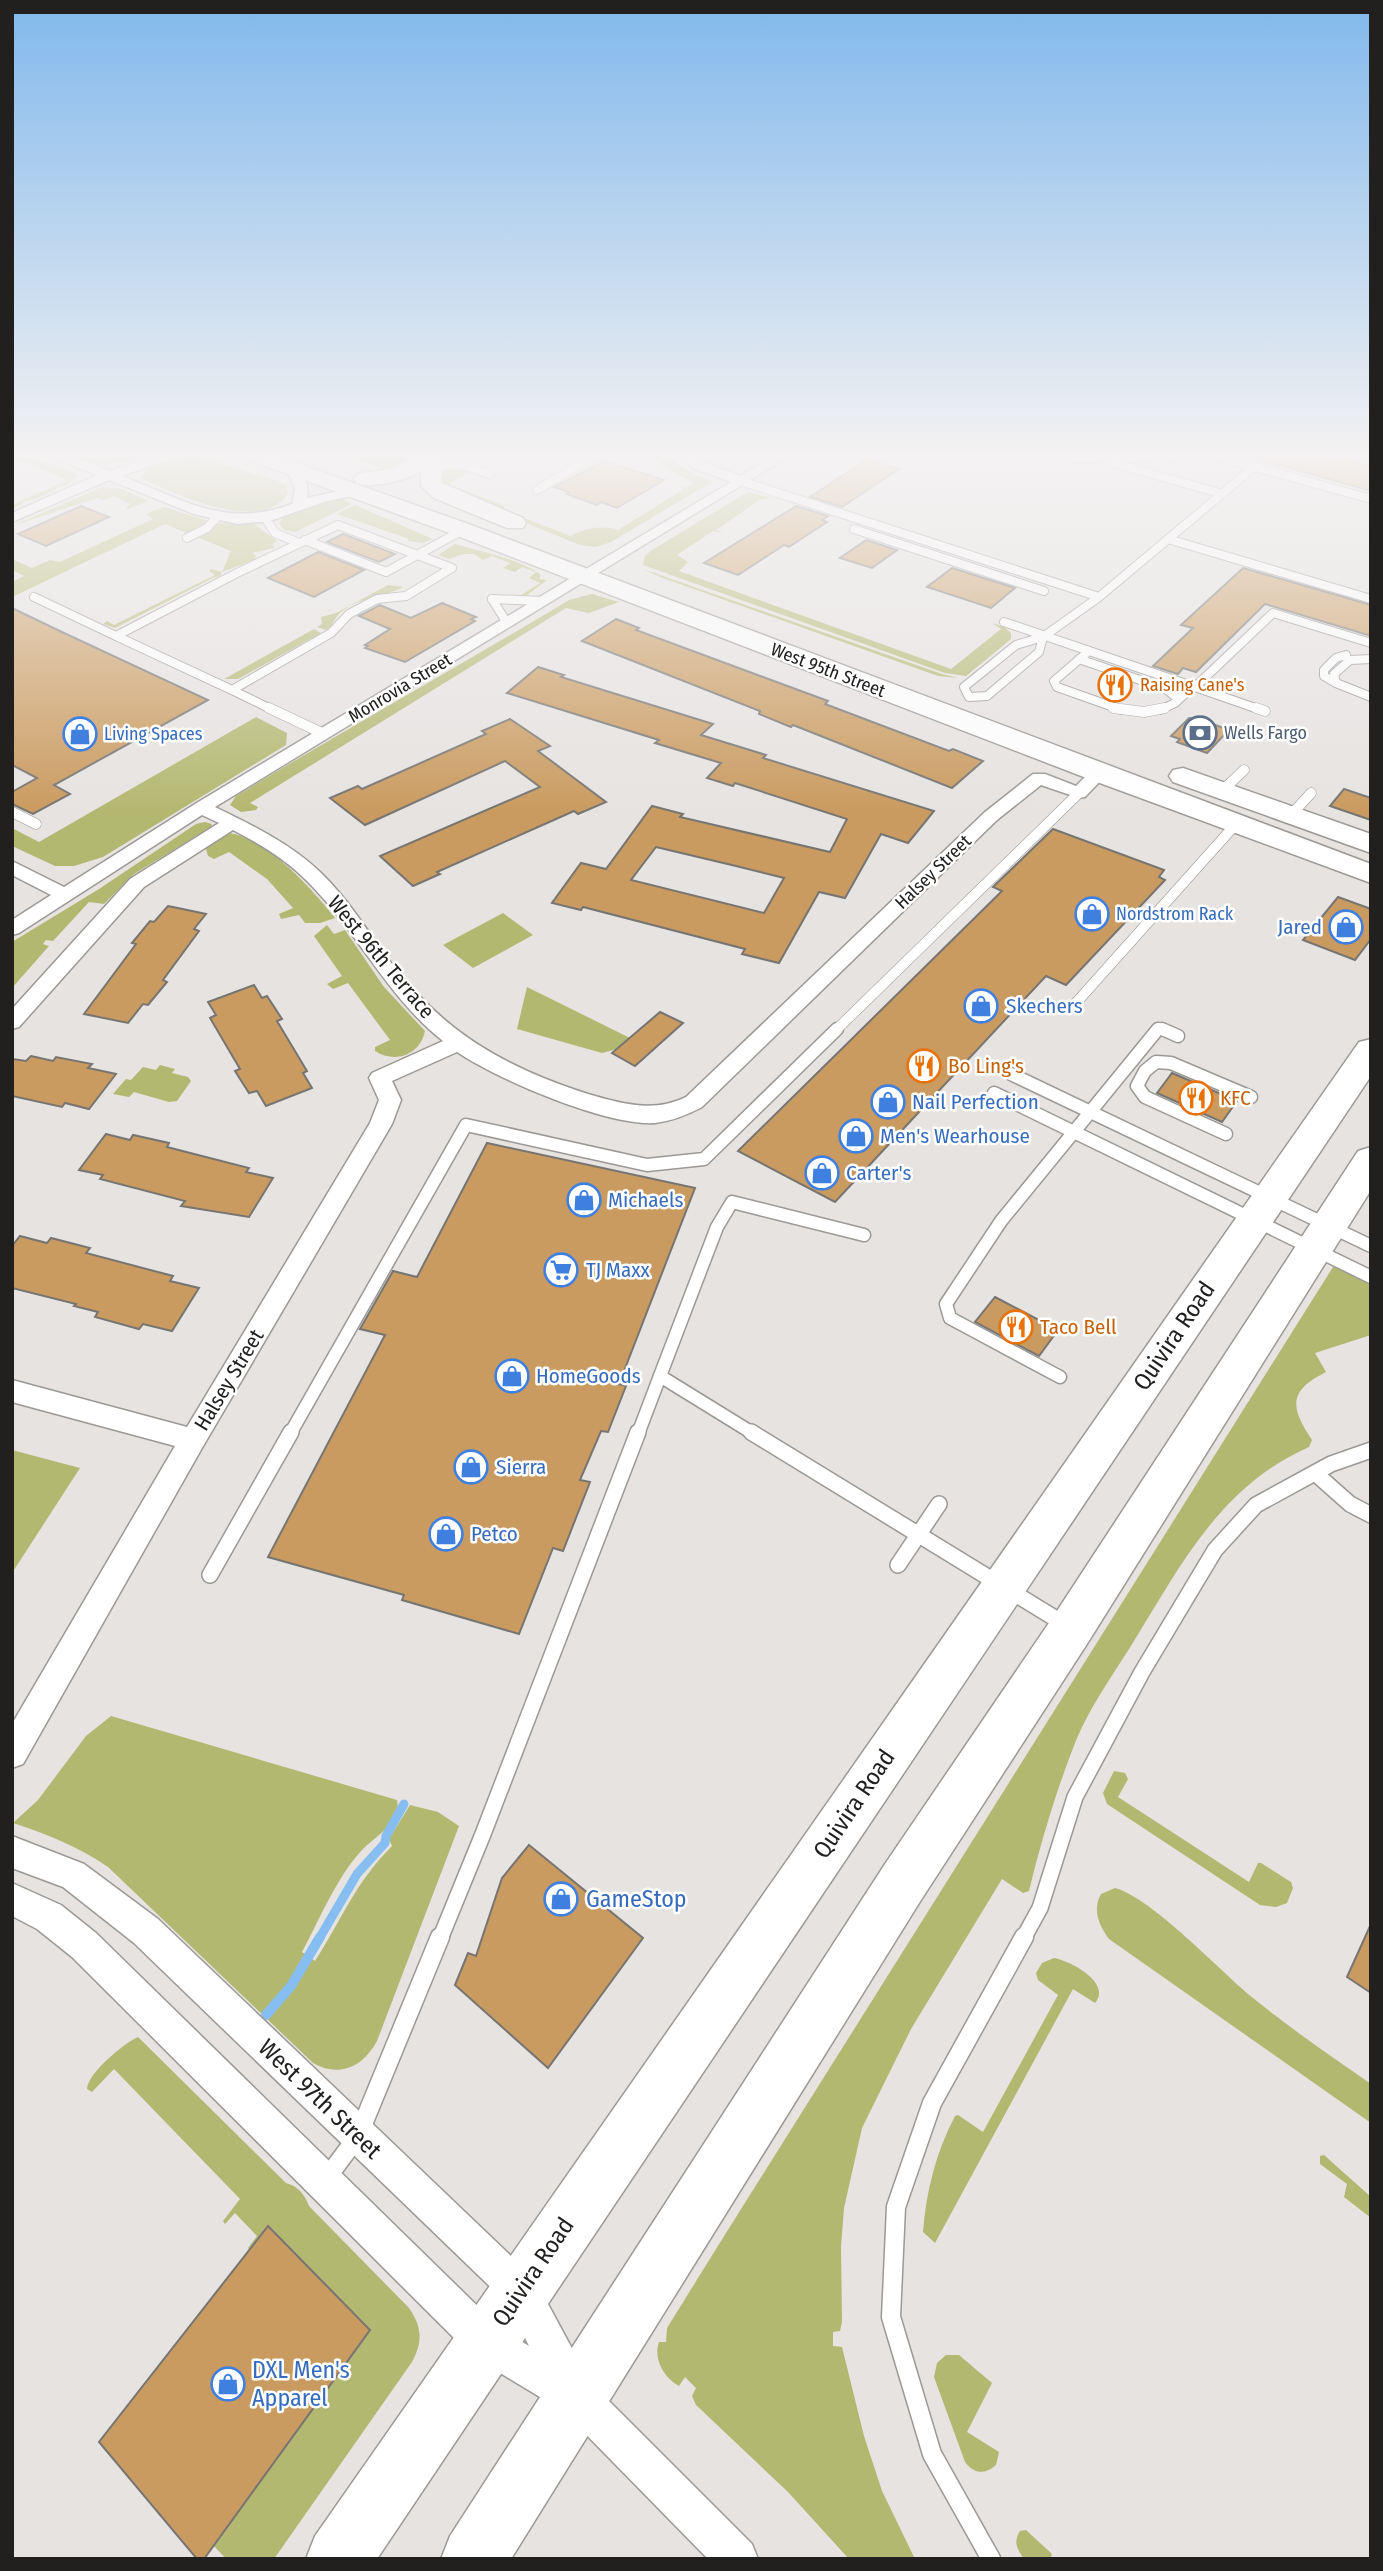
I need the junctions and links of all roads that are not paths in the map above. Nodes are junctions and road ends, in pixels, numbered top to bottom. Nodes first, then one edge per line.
1 (243, 572) edge
2 (445, 572) edge
3 (591, 572) edge
4 (595, 572) edge
5 (596, 572) edge
6 (986, 572) edge
7 (1022, 572) edge
8 (1128, 572) edge
9 (1279, 572) edge
10 (1044, 591) dead end
11 (34, 597) dead end
12 (1099, 597) junction
13 (1371, 600) edge
14 (543, 601) junction
15 (1004, 622) dead end
16 (507, 623) junction
17 (116, 636) junction
18 (1043, 637) junction
19 (1371, 643) edge
20 (1089, 651) junction
21 (1079, 659) junction
22 (1371, 659) edge
23 (1194, 687) junction
24 (232, 690) junction
25 (1371, 696) edge
26 (969, 697) junction
27 (1178, 699) junction
28 (916, 703) junction
29 (1265, 711) dead end
30 (1042, 724) dead end
31 (978, 725) junction
32 (324, 734) junction
33 (1144, 762) dead end
34 (1244, 769) dead end
35 (1089, 783) junction
36 (1223, 790) junction
37 (1311, 793) dead end
38 (201, 808) junction
39 (12, 812) edge
40 (1291, 815) junction
41 (232, 823) junction
42 (36, 824) dead end
43 (1236, 824) junction
44 (1371, 844) edge
45 (12, 867) edge
46 (1371, 874) edge
47 (65, 895) junction
48 (12, 929) edge
49 (1075, 1004) dead end
50 (780, 1020) joint
51 (12, 1022) edge
52 (1178, 1036) dead end
53 (456, 1044) junction
54 (1371, 1050) edge
55 (1011, 1074) dead end
56 (994, 1093) dead end
57 (1251, 1097) dead end
58 (1091, 1113) junction
59 (1073, 1133) junction
60 (1226, 1134) dead end
61 (1371, 1160) edge
62 (1261, 1209) junction
63 (864, 1235) dead end
64 (1322, 1238) junction
65 (1371, 1246) edge
66 (1371, 1277) edge
67 (660, 1376) junction
68 (1060, 1377) dead end
69 (12, 1391) edge
70 (193, 1440) junction
71 (1371, 1450) edge
72 (1315, 1473) junction
73 (939, 1504) dead end
74 (1371, 1515) edge
75 (919, 1534) junction
76 (898, 1565) dead end
77 (210, 1575) dead end
78 (1003, 1586) junction
79 (1071, 1629) junction
80 (12, 1753) edge
81 (12, 1852) edge
82 (12, 1899) edge
83 (358, 2136) junction
84 (324, 2181) junction
85 (521, 2291) junction
86 (486, 2342) junction
87 (577, 2397) junction
88 (338, 2559) edge
89 (473, 2559) edge
90 (737, 2559) edge
91 (991, 2559) edge

1 - 17 lane
2 - 24 lane
3 - 14 street, Monrovia Street
4 - 28 main road, West 95th Street
5 - 26 main road, West 95th Street
6 - 10 lane
7 - 12 lane
8 - 12 lane
9 - 13 lane
11 - 17 lane
12 - 18 lane
14 - 16 street, Monrovia Street
14 - 16 lane
15 - 18 lane
16 - 32 street, Monrovia Street
17 - 24 lane
18 - 20 lane
18 - 26 lane
18 - 26 lane
19 - 23 lane
20 - 21 lane
20 - 23 lane
21 - 27 lane
21 - 27 lane
22 - 25 lane
23 - 27 lane
23 - 29 lane
24 - 32 lane
26 - 28 main road
26 - 30 main road, West 95th Street
26 - 31 main road
28 - 31 main road, West 95th Street
31 - 35 main road, West 95th Street
32 - 38 street, Monrovia Street
33 - 36 main road
34 - 36 lane
35 - 43 main road, West 95th Street
35 - 50 street, Halsey Street
35 - 77 lane
36 - 40 main road
37 - 40 lane
38 - 41 street, West 96th Terrace
38 - 47 street, Monrovia Street
39 - 42 lane
40 - 44 main road
41 - 51 street
41 - 53 street, West 96th Terrace
43 - 46 main road, West 95th Street
43 - 49 lane
45 - 47 street
47 - 48 street, Monrovia Street
50 - 53 street, West 96th Terrace
52 - 58 lane
53 - 70 street, Halsey Street
54 - 62 main road, Quivira Road
55 - 58 lane
56 - 59 lane
57 - 60 lane
58 - 59 lane
58 - 62 lane
59 - 62 lane
59 - 68 lane
61 - 64 main road
62 - 64 lane
62 - 64 lane
62 - 78 main road, Quivira Road
63 - 67 lane
64 - 65 lane
64 - 66 lane
64 - 79 main road
67 - 75 lane
67 - 83 lane
69 - 70 street
70 - 80 street, Halsey Street
71 - 72 lane
72 - 74 lane
72 - 91 lane
73 - 75 lane
75 - 76 lane
75 - 78 lane
78 - 79 lane
78 - 85 main road, Quivira Road
79 - 87 main road
81 - 83 street, West 97th Street
82 - 84 street, West 97th Street
83 - 84 lane
83 - 85 street, West 97th Street
84 - 86 street, West 97th Street
85 - 86 main road, Quivira Road
85 - 87 street, West 97th Street
86 - 87 street, West 97th Street
86 - 88 main road, Quivira Road
87 - 89 main road
87 - 90 street, West 97th Street

